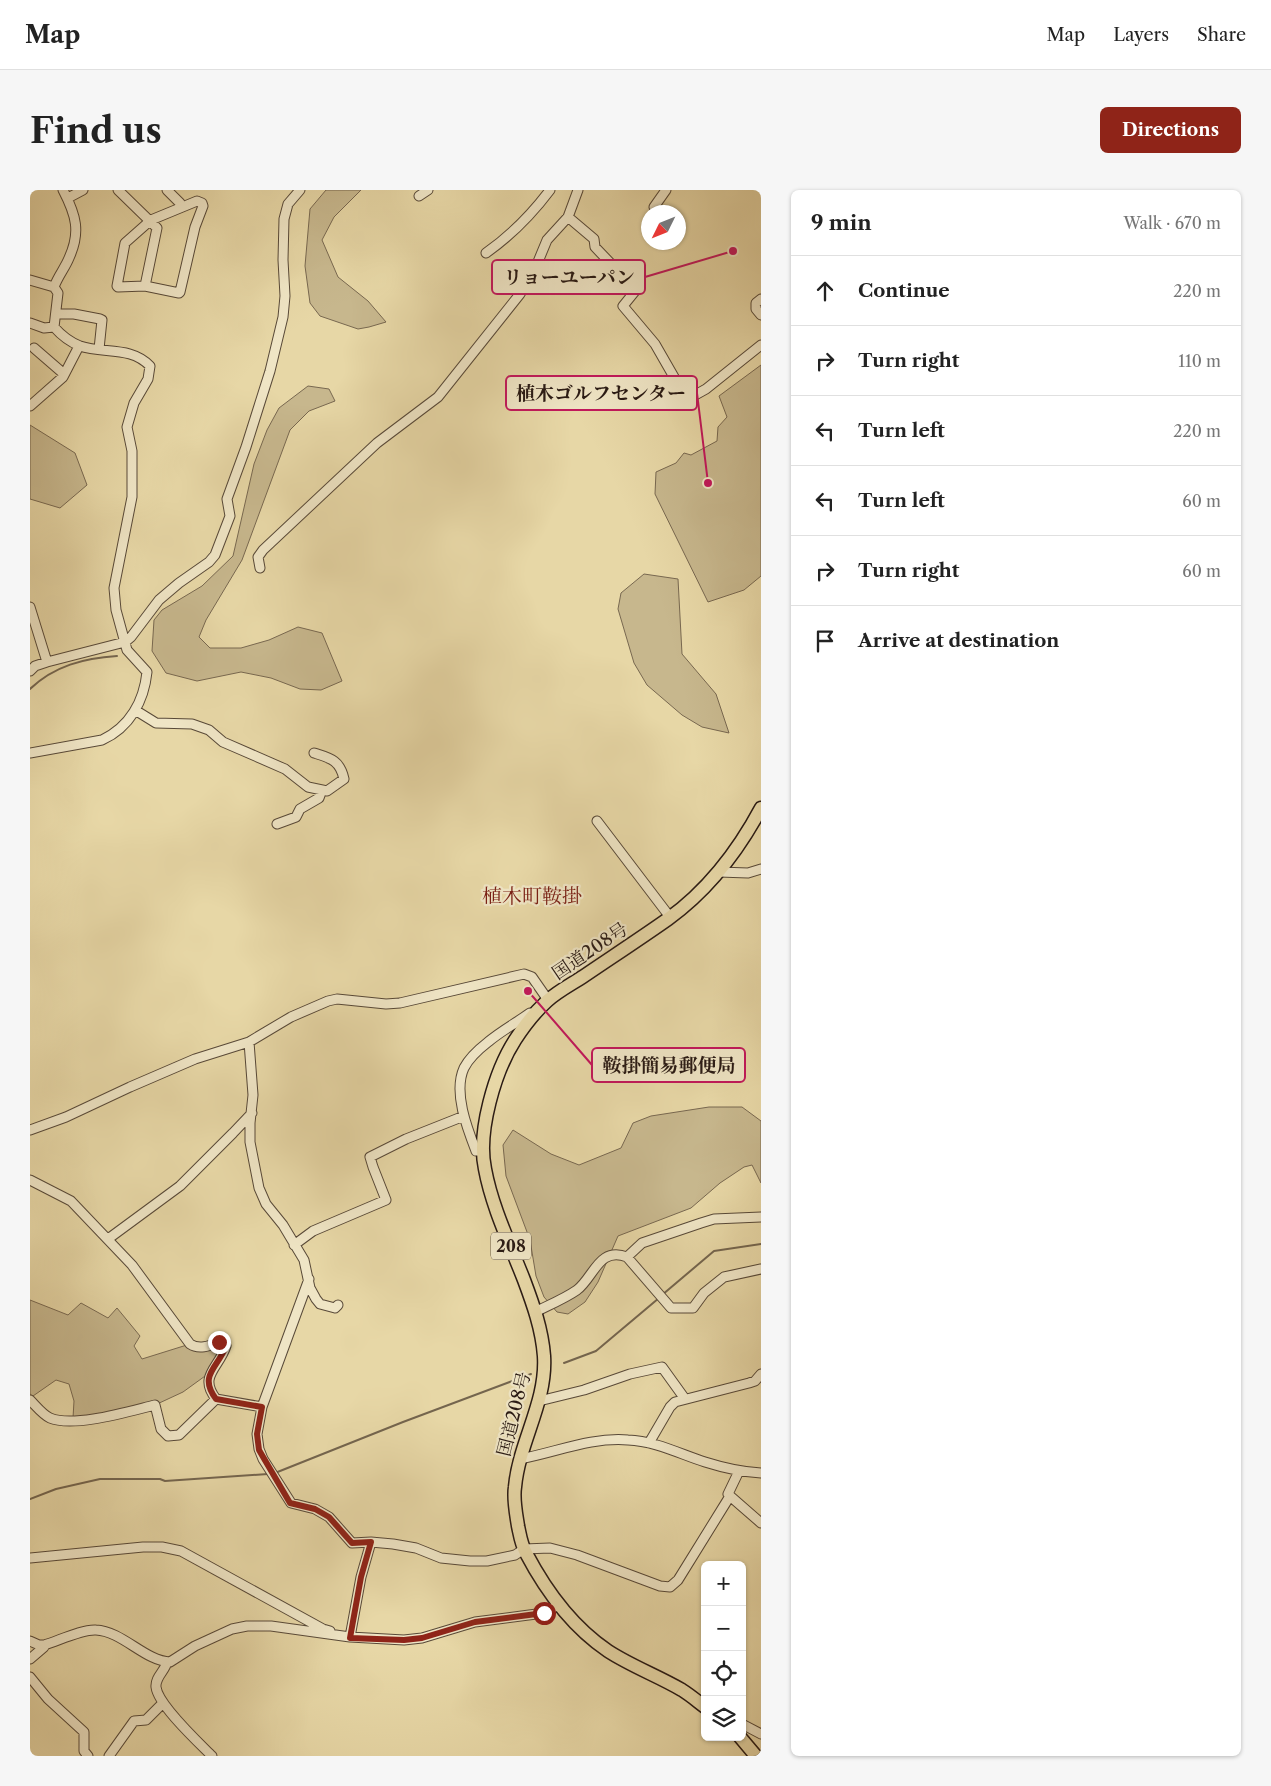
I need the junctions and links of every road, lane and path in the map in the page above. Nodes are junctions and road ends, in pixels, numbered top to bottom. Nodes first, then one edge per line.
1 (63, 190) edge
2 (83, 190) edge
3 (118, 190) edge
4 (167, 190) edge
5 (300, 190) edge
6 (428, 190) edge
7 (550, 190) edge
8 (578, 190) edge
9 (666, 190) edge
10 (418, 196) dead end
11 (68, 198) junction
12 (655, 205) edge
13 (181, 207) junction
14 (568, 217) junction
15 (150, 221) junction
16 (486, 253) dead end
17 (30, 280) edge
18 (54, 286) junction
19 (145, 286) junction
20 (761, 299) edge
21 (56, 314) junction
22 (761, 315) edge
23 (30, 323) edge
24 (54, 327) junction
25 (761, 345) edge
26 (79, 346) junction
27 (34, 348) dead end
28 (99, 349) junction
29 (64, 374) junction
30 (32, 401) edge
31 (260, 568) dead end
32 (30, 607) edge
33 (125, 642) junction
34 (47, 662) junction
35 (30, 671) edge
36 (135, 710) junction
37 (30, 753) edge
38 (314, 753) dead end
39 (322, 790) junction
40 (761, 808) edge
41 (597, 821) dead end
42 (277, 824) dead end
43 (761, 869) edge
44 (719, 872) junction
45 (670, 917) junction
46 (548, 1000) junction
47 (249, 1042) junction
48 (252, 1112) junction
49 (464, 1116) junction
50 (30, 1130) edge
51 (483, 1151) junction
52 (30, 1180) edge
53 (761, 1217) edge
54 (108, 1239) junction
55 (294, 1245) junction
56 (628, 1257) junction
57 (761, 1269) edge
58 (309, 1279) junction
59 (338, 1305) dead end
60 (535, 1312) junction
61 (761, 1374) edge
62 (216, 1399) junction
63 (685, 1399) junction
64 (30, 1400) edge
65 (539, 1401) junction
66 (262, 1407) junction
67 (649, 1442) junction
68 (520, 1459) junction
69 (740, 1471) junction
70 (761, 1473) edge
71 (730, 1496) junction
72 (761, 1523) edge
73 (371, 1542) junction
74 (524, 1549) junction
75 (30, 1558) edge
76 (558, 1605) junction
77 (350, 1636) junction
78 (30, 1641) edge
79 (44, 1645) junction
80 (30, 1659) edge
81 (167, 1662) junction
82 (30, 1677) edge
83 (701, 1702) edge
84 (163, 1703) junction
85 (746, 1726) edge
86 (761, 1734) edge
87 (743, 1741) edge
88 (88, 1756) edge
89 (109, 1756) edge
90 (212, 1756) edge
91 (756, 1756) edge

1 - 11 street
2 - 11 street
3 - 15 street
4 - 13 street
5 - 33 street
6 - 10 street
7 - 16 street
8 - 14 street
9 - 12 street
11 - 18 street
13 - 15 street
13 - 19 street
14 - 25 street
14 - 31 street
15 - 19 street
15 - 19 street
17 - 18 street
18 - 21 street
20 - 22 street
21 - 24 street
21 - 28 street
23 - 24 street
24 - 26 street
26 - 28 street
26 - 29 street
27 - 29 street
28 - 33 street
29 - 30 street
32 - 34 street
33 - 34 street
33 - 36 street
34 - 35 street
36 - 37 street
36 - 39 street
38 - 39 street
39 - 42 street
40 - 44 highway, 国道208号 / 208
41 - 45 street
43 - 44 street
44 - 45 highway, 国道208号 / 208
45 - 46 highway, 国道208号 / 208
46 - 47 street
46 - 49 street
46 - 51 highway, 国道208号 / 208
47 - 48 street
47 - 50 street
48 - 54 street
48 - 55 street
49 - 51 street
49 - 55 street
51 - 60 highway, 国道208号 / 208
52 - 54 street
53 - 56 street
54 - 62 street
55 - 58 street
56 - 57 street
56 - 60 street
58 - 59 street
58 - 66 street
60 - 65 highway, 国道208号 / 208
61 - 63 street
62 - 64 street
62 - 66 street
63 - 65 street
63 - 67 street
65 - 68 highway, 国道208号 / 208
66 - 73 street
67 - 68 street
67 - 69 street
68 - 74 highway, 国道208号 / 208
69 - 70 street
69 - 71 street
71 - 72 street
71 - 74 street
73 - 74 street
73 - 77 street
74 - 76 highway, 国道208号 / 208
75 - 77 street
76 - 77 street
76 - 83 highway, 国道208号 / 208
77 - 81 street
78 - 79 street
79 - 80 street
79 - 81 street
81 - 84 street
82 - 88 street
84 - 89 street
84 - 90 street
85 - 86 street
87 - 91 highway

